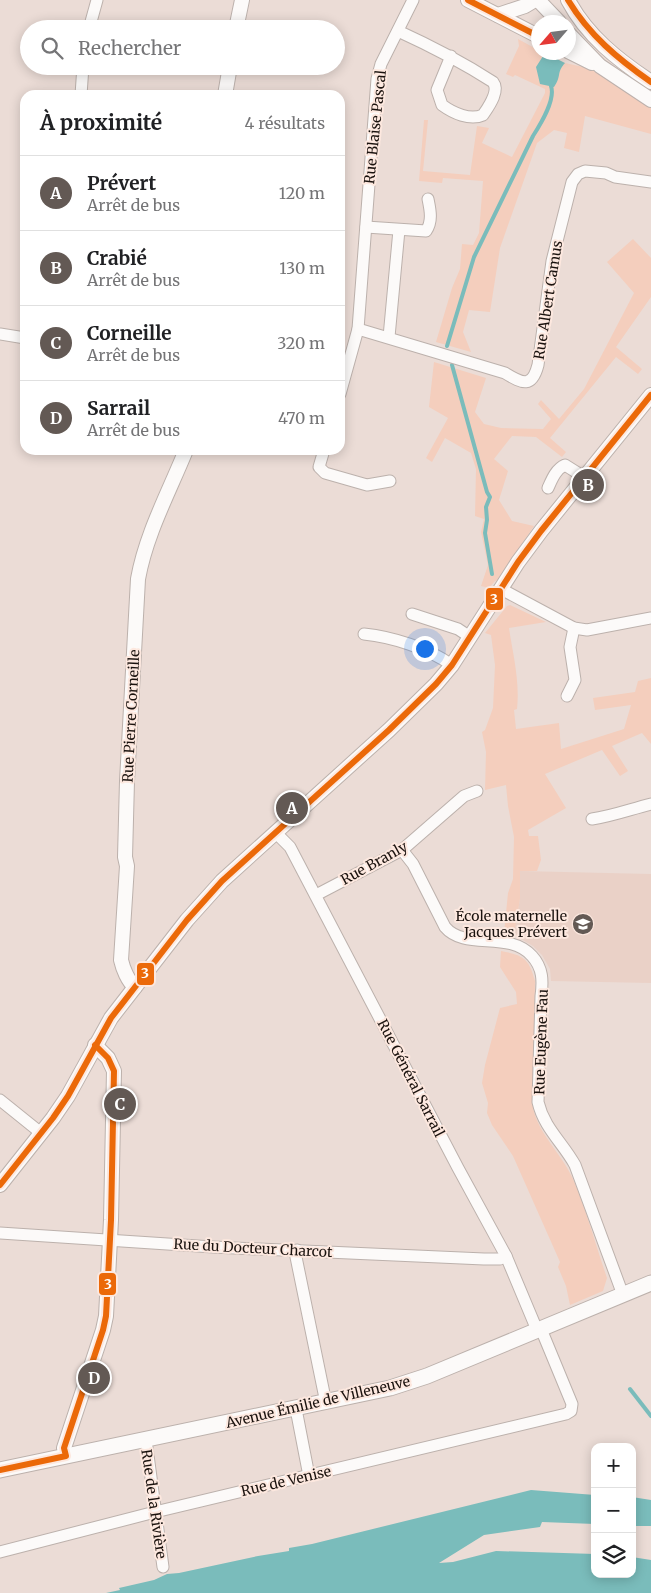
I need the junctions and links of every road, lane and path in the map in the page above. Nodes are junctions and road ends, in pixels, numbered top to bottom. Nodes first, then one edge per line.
1 (97, 0) edge
2 (242, 0) edge
3 (413, 0) edge
4 (537, 0) edge
5 (568, 0) edge
6 (471, 1) edge
7 (498, 15) junction
8 (552, 15) edge
9 (91, 20) edge
10 (238, 20) edge
11 (398, 31) junction
12 (531, 32) edge
13 (576, 41) edge
14 (576, 55) edge
15 (451, 56) junction
16 (600, 66) junction
17 (82, 75) edge
18 (228, 75) edge
19 (651, 82) edge
20 (81, 90) edge
21 (226, 90) edge
22 (651, 100) edge
23 (651, 182) edge
24 (428, 199) dead end
25 (366, 227) junction
26 (399, 230) junction
27 (358, 328) junction
28 (0, 334) edge
29 (20, 337) edge
30 (389, 337) junction
31 (345, 376) edge
32 (651, 395) edge
33 (184, 455) edge
34 (323, 455) edge
35 (584, 477) junction
36 (390, 481) dead end
37 (548, 488) dead end
38 (501, 589) junction
39 (412, 614) dead end
40 (651, 618) edge
41 (574, 628) junction
42 (364, 634) dead end
43 (470, 637) junction
44 (452, 665) junction
45 (567, 696) dead end
46 (477, 791) dead end
47 (651, 804) edge
48 (592, 819) dead end
49 (275, 832) junction
50 (402, 850) junction
51 (316, 895) junction
52 (135, 987) junction
53 (95, 1045) junction
54 (0, 1100) edge
55 (41, 1132) junction
56 (0, 1185) edge
57 (0, 1233) edge
58 (109, 1241) junction
59 (297, 1250) junction
60 (506, 1256) junction
61 (651, 1283) edge
62 (624, 1295) junction
63 (539, 1330) junction
64 (326, 1403) junction
65 (296, 1409) junction
66 (571, 1411) joint
67 (146, 1440) junction
68 (66, 1456) junction
69 (0, 1470) edge
70 (309, 1476) junction
71 (155, 1512) junction
72 (0, 1552) edge
73 (163, 1567) dead end

1 - 9 street
2 - 10 street
3 - 11 street, Rue Blaise Pascal
4 - 7 street
4 - 8 street
5 - 19 street
6 - 7 street
7 - 12 street
11 - 15 street
11 - 25 street, Rue Blaise Pascal
13 - 16 street
14 - 16 street
15 - 15 street
16 - 22 street
17 - 20 street
18 - 21 street
23 - 30 street, Rue Albert Camus
24 - 26 street
25 - 26 street
25 - 27 street, Rue Blaise Pascal
26 - 30 street
27 - 30 street, Rue Albert Camus
27 - 31 street, Rue Blaise Pascal
28 - 29 street
32 - 35 street
33 - 52 street, Rue Pierre Corneille
34 - 36 street
35 - 37 street
35 - 38 street
38 - 41 street
38 - 43 street
39 - 43 street
40 - 41 street
41 - 45 street
42 - 44 street
43 - 44 street
44 - 49 street
46 - 50 street, Rue Branly
47 - 48 street
49 - 51 street, Rue Général Sarrail
49 - 52 street
50 - 51 street, Rue Branly
50 - 62 street, Rue Eugène Fau
51 - 60 street, Rue Général Sarrail
52 - 53 street
53 - 55 street
53 - 58 street
54 - 55 street
55 - 56 street
57 - 58 street, Rue du Docteur Charcot
58 - 59 street, Rue du Docteur Charcot
58 - 68 street
59 - 60 street, Rue du Docteur Charcot
59 - 64 street
60 - 63 street, Rue Général Sarrail
61 - 62 main road, Avenue Émilie de Villeneuve
62 - 63 main road, Avenue Émilie de Villeneuve
63 - 64 main road, Avenue Émilie de Villeneuve
63 - 66 street, Rue Général Sarrail
64 - 65 main road, Avenue Émilie de Villeneuve
65 - 67 main road, Avenue Émilie de Villeneuve
65 - 70 street
66 - 70 street, Rue de Venise
67 - 68 main road, Avenue Émilie de Villeneuve
67 - 71 street, Rue de la Rivière
68 - 69 main road, Avenue Émilie de Villeneuve
70 - 71 street, Rue de Venise
71 - 72 street, Rue de Venise
71 - 73 street, Rue de la Rivière

